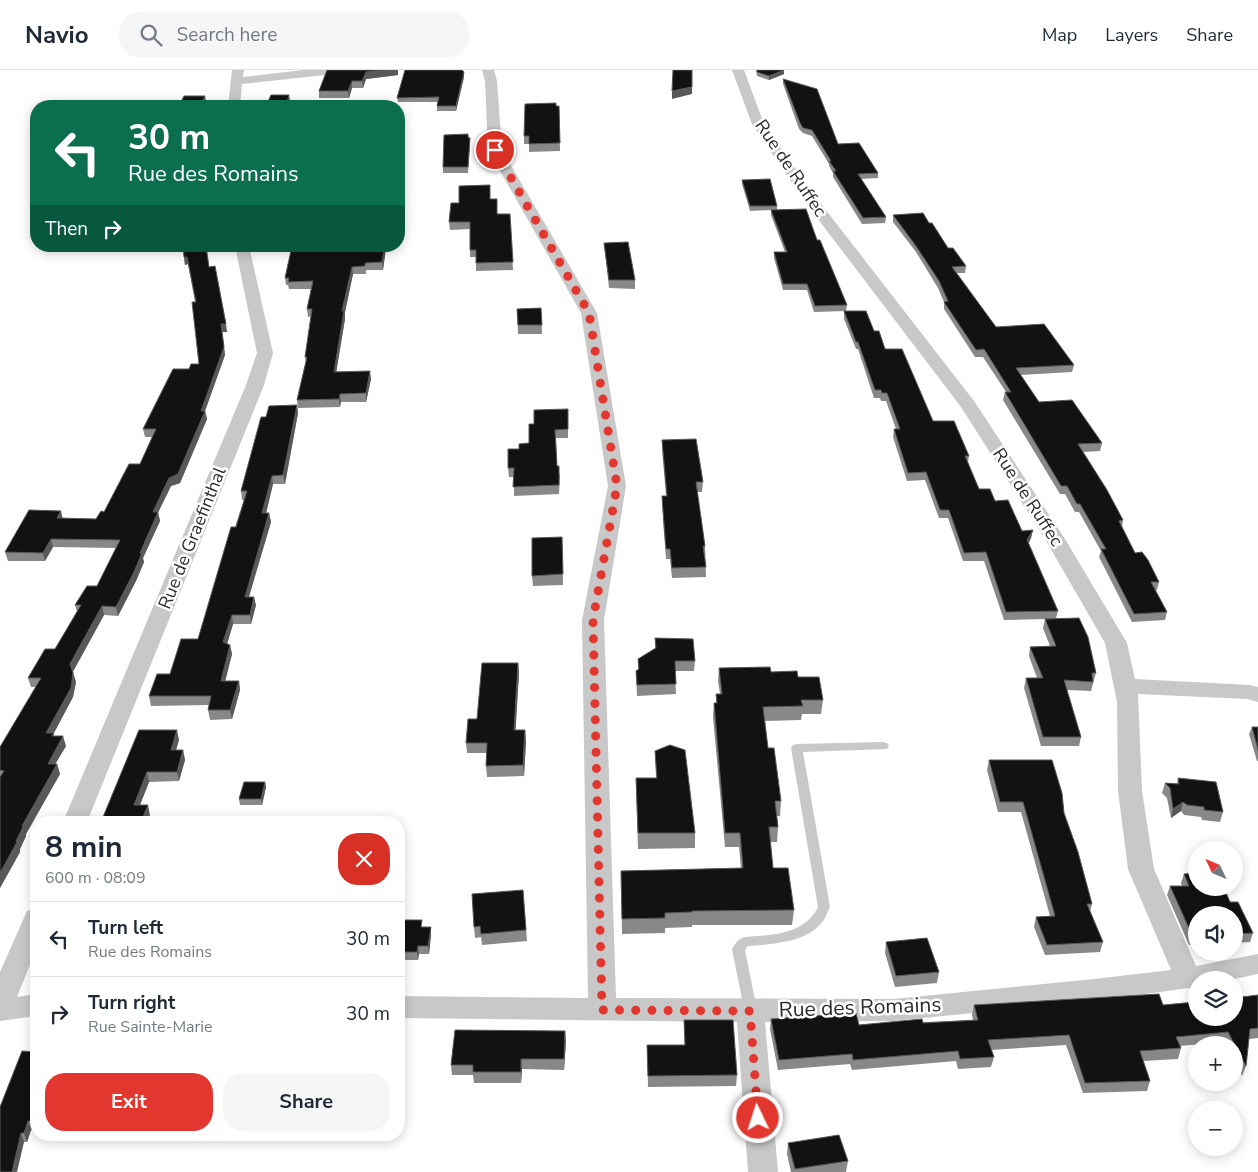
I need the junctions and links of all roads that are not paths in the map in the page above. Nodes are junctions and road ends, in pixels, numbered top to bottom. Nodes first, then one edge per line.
1 (334, 70) edge
2 (488, 70) edge
3 (738, 70) edge
4 (238, 76) edge
5 (235, 100) edge
6 (243, 252) edge
7 (1125, 686) junction
8 (1258, 695) edge
9 (883, 746) dead end
10 (77, 816) edge
11 (30, 932) edge
12 (1258, 964) edge
13 (1223, 971) edge
14 (1188, 978) joint
15 (0, 1005) edge
16 (30, 1006) edge
17 (405, 1007) edge
18 (0, 1010) edge
19 (602, 1010) junction
20 (750, 1011) junction
21 (763, 1172) edge

1 - 4 street
2 - 19 street
3 - 7 street, Rue de Ruffec
4 - 5 street
6 - 10 street, Rue de Graefinthal
7 - 8 street
7 - 14 street, Rue de Ruffec
9 - 20 lane
11 - 15 street
12 - 13 street, Rue des Romains
14 - 20 street, Rue des Romains
16 - 18 street
17 - 19 street, Rue des Romains
19 - 20 street, Rue des Romains
20 - 21 street

